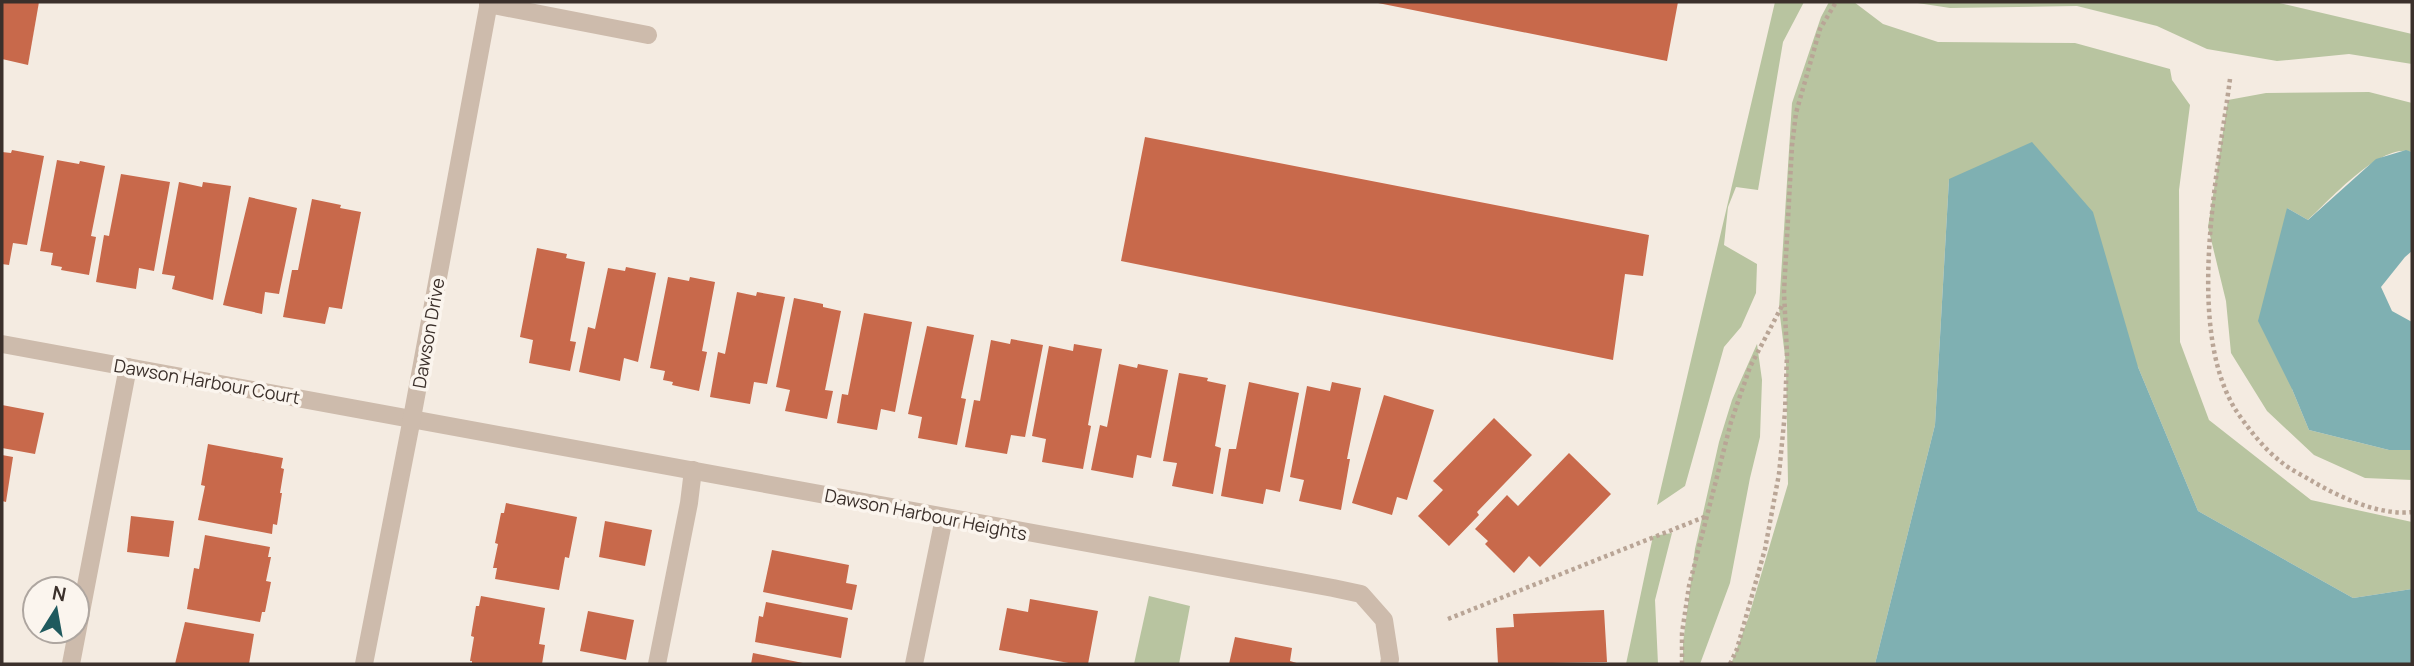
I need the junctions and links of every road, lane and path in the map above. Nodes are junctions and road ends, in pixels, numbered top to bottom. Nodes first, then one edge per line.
1 (1836, 2) edge
2 (489, 3) edge
3 (648, 34) dead end
4 (2230, 79) dead end
5 (1784, 302) junction
6 (2, 344) edge
7 (128, 367) junction
8 (412, 418) junction
9 (693, 470) junction
10 (2412, 512) edge
11 (1706, 516) junction
12 (944, 518) junction
13 (1448, 619) dead end
14 (71, 664) edge
15 (364, 664) edge
16 (657, 664) edge
17 (915, 664) edge
18 (1389, 664) edge
19 (1682, 664) edge
20 (1730, 664) edge

1 - 5 path
2 - 3 street
2 - 8 street, Dawson Drive
4 - 10 path
5 - 11 path
5 - 20 path
6 - 7 street, Dawson Harbour Court
7 - 8 street, Dawson Harbour Court
7 - 14 street
8 - 9 street, Dawson Harbour Heights
8 - 15 street, Dawson Drive
9 - 12 street, Dawson Harbour Heights
9 - 16 street
11 - 13 path
11 - 19 path
12 - 17 street
12 - 18 street, Dawson Harbour Heights

